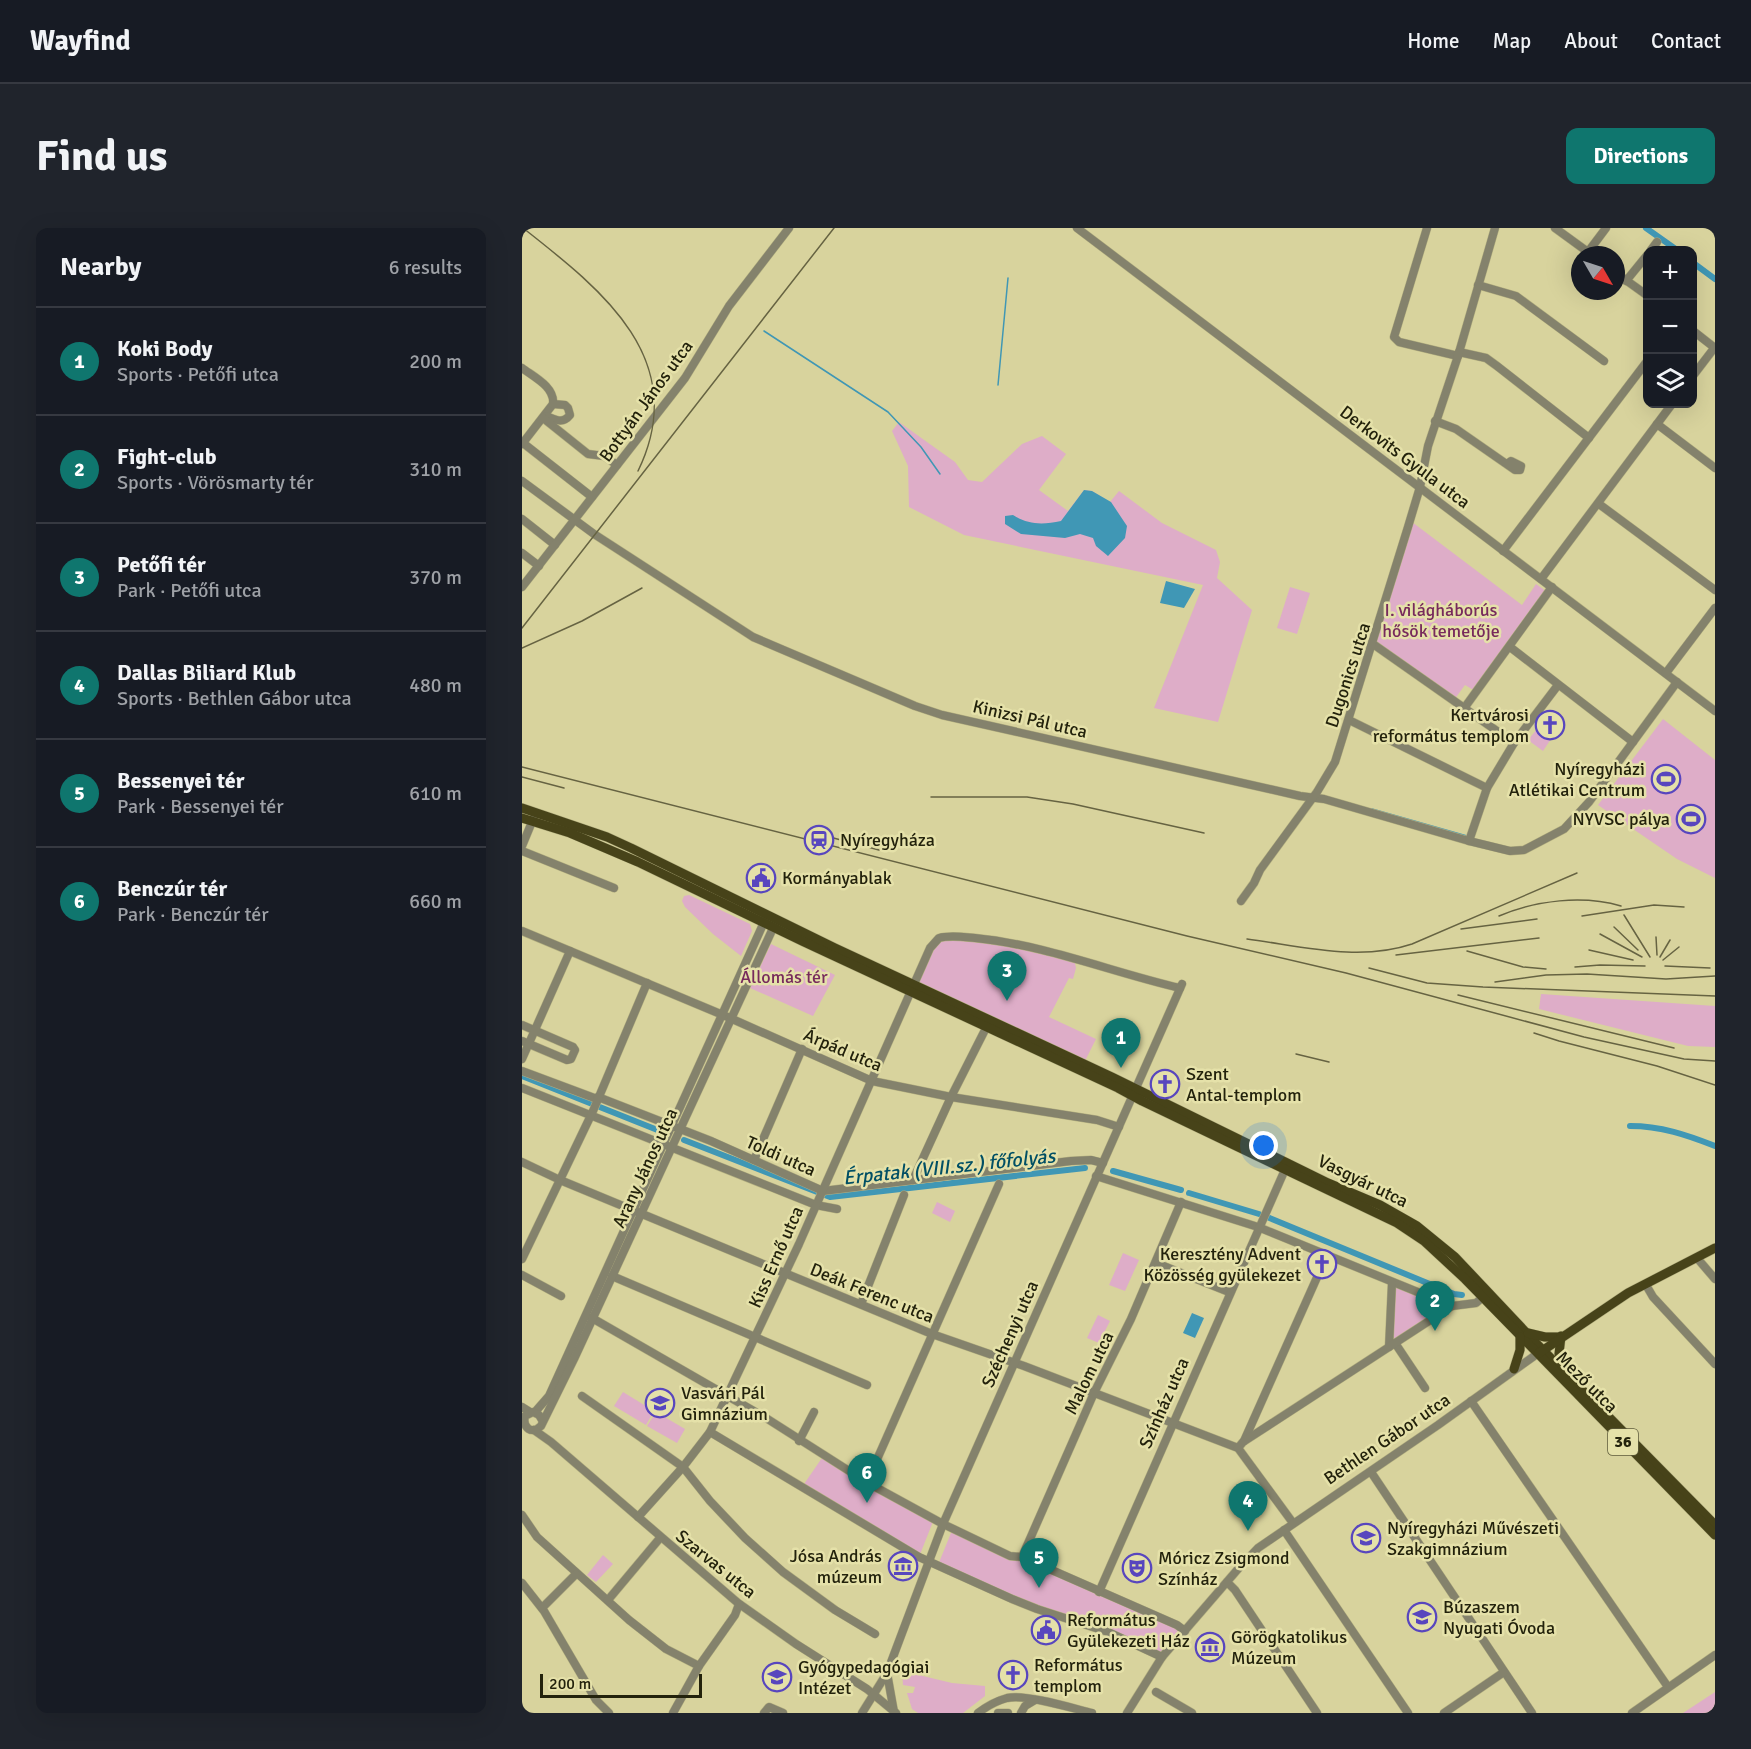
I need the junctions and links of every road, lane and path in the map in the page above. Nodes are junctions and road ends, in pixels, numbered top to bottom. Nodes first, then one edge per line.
1 (789, 228) edge
2 (1077, 228) edge
3 (1427, 228) edge
4 (1495, 228) edge
5 (1555, 228) edge
6 (1606, 228) edge
7 (1657, 242) dead end
8 (1580, 246) edge
9 (1594, 246) edge
10 (1654, 246) edge
11 (1643, 259) edge
12 (1626, 281) joint
13 (1478, 285) junction
14 (1643, 293) edge
15 (1697, 334) edge
16 (1715, 347) edge
17 (1458, 354) junction
18 (1605, 361) dead end
19 (1643, 365) edge
20 (522, 368) edge
21 (1697, 370) edge
22 (553, 405) junction
23 (1669, 408) edge
24 (544, 417) junction
25 (1436, 421) junction
26 (1657, 424) junction
27 (1589, 438) junction
28 (522, 443) edge
29 (617, 465) junction
30 (1715, 468) edge
31 (1515, 470) dead end
32 (522, 482) edge
33 (1420, 487) junction
34 (592, 497) junction
35 (1599, 504) junction
36 (522, 519) edge
37 (574, 520) junction
38 (555, 545) junction
39 (1503, 551) junction
40 (522, 553) edge
41 (539, 566) junction
42 (1541, 579) junction
43 (522, 587) edge
44 (1552, 587) junction
45 (1715, 590) edge
46 (1715, 608) edge
47 (1373, 644) junction
48 (1510, 647) junction
49 (1666, 673) junction
50 (1677, 682) junction
51 (1558, 685) junction
52 (1465, 707) junction
53 (1715, 711) edge
54 (1349, 720) junction
55 (1633, 742) junction
56 (1514, 744) junction
57 (1486, 788) junction
58 (1312, 798) junction
59 (522, 808) edge
60 (534, 816) junction
61 (522, 818) edge
62 (1469, 842) junction
63 (522, 846) edge
64 (522, 851) edge
65 (614, 888) dead end
66 (1241, 901) dead end
67 (769, 921) junction
68 (522, 931) edge
69 (570, 951) junction
70 (647, 983) junction
71 (1181, 986) joint
72 (912, 988) junction
73 (726, 1016) junction
74 (522, 1025) edge
75 (987, 1026) junction
76 (535, 1030) junction
77 (525, 1043) edge
78 (802, 1049) junction
79 (522, 1059) edge
80 (522, 1071) edge
81 (872, 1082) junction
82 (522, 1088) edge
83 (1134, 1093) junction
84 (951, 1097) junction
85 (595, 1105) junction
86 (670, 1125) junction
87 (1119, 1127) junction
88 (680, 1129) junction
89 (662, 1144) junction
90 (671, 1148) junction
91 (754, 1160) junction
92 (522, 1162) edge
93 (1103, 1163) junction
94 (1286, 1166) junction
95 (1096, 1176) junction
96 (560, 1180) junction
97 (913, 1180) junction
98 (999, 1184) dead end
99 (904, 1195) dead end
100 (820, 1197) junction
101 (1181, 1202) junction
102 (837, 1209) dead end
103 (637, 1211) junction
104 (1261, 1220) junction
105 (1715, 1248) edge
106 (524, 1249) edge
107 (1327, 1255) junction
108 (1697, 1258) junction
109 (522, 1259) edge
110 (1156, 1263) junction
111 (785, 1274) junction
112 (522, 1275) edge
113 (612, 1276) junction
114 (1715, 1279) edge
115 (1392, 1283) junction
116 (1646, 1285) junction
117 (1229, 1292) junction
118 (561, 1296) dead end
119 (1482, 1298) junction
120 (861, 1304) junction
121 (1452, 1306) junction
122 (592, 1318) junction
123 (932, 1334) junction
124 (1524, 1335) junction
125 (1561, 1336) junction
126 (755, 1338) junction
127 (1392, 1345) junction
128 (1540, 1352) junction
129 (1013, 1364) junction
130 (1715, 1364) edge
131 (1514, 1369) junction
132 (1563, 1369) junction
133 (867, 1385) dead end
134 (1425, 1388) dead end
135 (1094, 1394) junction
136 (582, 1396) dead end
137 (726, 1396) junction
138 (1471, 1401) junction
139 (522, 1407) edge
140 (814, 1412) dead end
141 (526, 1418) edge
142 (1172, 1423) junction
143 (534, 1428) edge
144 (710, 1432) junction
145 (799, 1441) junction
146 (1241, 1445) junction
147 (683, 1467) junction
148 (1371, 1472) junction
149 (867, 1482) junction
150 (522, 1515) edge
151 (638, 1517) junction
152 (1293, 1523) junction
153 (942, 1524) junction
154 (1715, 1525) edge
155 (1284, 1530) junction
156 (1715, 1535) edge
157 (660, 1538) junction
158 (1022, 1557) junction
159 (929, 1562) junction
160 (576, 1574) junction
161 (1227, 1582) junction
162 (524, 1590) edge
163 (1099, 1592) junction
164 (608, 1600) junction
165 (740, 1604) junction
166 (542, 1608) junction
167 (1185, 1631) junction
168 (875, 1634) dead end
169 (1715, 1655) edge
170 (1162, 1657) junction
171 (699, 1666) junction
172 (1504, 1672) junction
173 (887, 1673) junction
174 (1668, 1687) junction
175 (1156, 1692) dead end
176 (874, 1695) junction
177 (1035, 1701) junction
178 (895, 1712) edge
179 (609, 1713) edge
180 (673, 1713) edge
181 (764, 1713) edge
182 (783, 1713) edge
183 (862, 1713) edge
184 (978, 1713) edge
185 (998, 1713) edge
186 (1008, 1713) edge
187 (1021, 1713) edge
188 (1092, 1713) edge
189 (1127, 1713) edge
190 (1192, 1713) edge
191 (1317, 1713) edge
192 (1408, 1713) edge
193 (1444, 1713) edge
194 (1532, 1713) edge
195 (1632, 1713) edge

1 - 29 street, Bottyán János utca
2 - 33 street, Derkovits Gyula utca
3 - 17 street
4 - 13 street, Dugonics utca
5 - 8 street
6 - 9 street
7 - 10 street
11 - 12 street
12 - 14 street
13 - 17 street, Dugonics utca
13 - 18 street
15 - 16 street
16 - 21 street
17 - 25 street, Dugonics utca
17 - 27 street
19 - 27 street
20 - 22 street
22 - 24 street
22 - 24 street
23 - 26 street
24 - 28 street
24 - 29 street
25 - 31 street
25 - 33 street, Dugonics utca
26 - 30 street
26 - 35 street
27 - 39 street
28 - 34 street
29 - 34 street, Bottyán János utca
32 - 37 street, Kinizsi Pál utca
33 - 39 street, Derkovits Gyula utca
33 - 47 street, Dugonics utca
34 - 37 street, Bottyán János utca
35 - 42 street
35 - 45 street
36 - 38 street
37 - 38 street, Bottyán János utca
37 - 58 street, Kinizsi Pál utca
38 - 41 street, Bottyán János utca
39 - 42 street, Derkovits Gyula utca
40 - 41 street
41 - 43 street, Bottyán János utca
42 - 44 street, Derkovits Gyula utca
44 - 48 street
44 - 49 street, Derkovits Gyula utca
46 - 49 street
47 - 52 street
47 - 54 street, Dugonics utca
48 - 51 street
48 - 52 street
49 - 50 street, Derkovits Gyula utca
50 - 53 street, Derkovits Gyula utca
50 - 55 street
51 - 55 street
51 - 56 street
52 - 56 street
54 - 57 street
54 - 58 street, Dugonics utca
55 - 62 street, Kinizsi Pál utca
56 - 57 street
57 - 62 street
58 - 62 street, Kinizsi Pál utca
58 - 66 street, Dugonics utca
59 - 60 main road
60 - 61 main road
60 - 63 street
60 - 67 main road
64 - 65 street
67 - 72 main road
67 - 73 street, Arany János utca
68 - 69 street, Árpád utca
69 - 70 street, Árpád utca
69 - 76 street
70 - 73 street, Árpád utca
70 - 85 street
71 - 72 street, Kiss Ernő utca
71 - 83 street, Széchenyi utca
72 - 75 main road
72 - 81 street, Kiss Ernő utca
72 - 83 main road
73 - 78 street, Árpád utca
73 - 86 street, Arany János utca
73 - 88 street, Arany János utca
74 - 76 street
75 - 83 main road
75 - 84 street
76 - 77 street
76 - 77 street
77 - 79 street
78 - 81 street, Árpád utca
78 - 91 street
80 - 85 street, Toldi utca
81 - 84 street, Árpád utca
81 - 100 street, Kiss Ernő utca
82 - 85 street, Toldi utca
83 - 87 street, Széchenyi utca
83 - 94 main road, Vasgyár utca
84 - 87 street, Árpád utca
84 - 97 street
85 - 86 street, Toldi utca
85 - 89 street, Toldi utca
85 - 96 street
86 - 88 street, Toldi utca
86 - 89 street, Arany János utca
87 - 93 street, Széchenyi utca
88 - 90 street, Arany János utca
88 - 91 street, Toldi utca
89 - 90 street, Toldi utca
89 - 103 street, Arany János utca
90 - 100 street, Toldi utca
90 - 103 street, Arany János utca
91 - 100 street, Toldi utca
92 - 96 street, Deák Ferenc utca
93 - 95 street, Széchenyi utca
93 - 97 street, Toldi utca
94 - 104 street, Színház utca
94 - 119 main road, Vasgyár utca
94 - 124 main road, Vasgyár utca
95 - 101 street
95 - 129 street, Széchenyi utca
96 - 103 street, Deák Ferenc utca
96 - 106 street
97 - 100 street, Toldi utca
98 - 123 street
99 - 120 street
100 - 102 street, Toldi utca
100 - 111 street, Kiss Ernő utca
101 - 104 street
101 - 110 street, Malom utca
103 - 111 street, Deák Ferenc utca
103 - 113 street, Arany János utca
103 - 141 street, Arany János utca
104 - 107 street
104 - 117 street, Színház utca
105 - 108 main road, Bethlen Gábor utca
106 - 109 street
107 - 115 street
107 - 146 street
108 - 114 street
108 - 116 main road, Bethlen Gábor utca
110 - 117 street
110 - 135 street, Malom utca
111 - 120 street, Deák Ferenc utca
111 - 126 street, Kiss Ernő utca
112 - 118 street
113 - 122 street, Arany János utca
113 - 126 street
115 - 121 street
115 - 127 street
116 - 125 main road, Bethlen Gábor utca
116 - 130 street
117 - 142 street, Színház utca
119 - 121 street
119 - 124 main road, Vasgyár utca
120 - 123 street, Deák Ferenc utca
121 - 127 street
122 - 137 street
122 - 143 street, Arany János utca
123 - 129 street, Deák Ferenc utca
123 - 149 street
124 - 125 main road
124 - 128 main road, Vasgyár utca
124 - 131 main road
125 - 128 main road, Bethlen Gábor utca
125 - 132 main road
126 - 133 street
126 - 137 street, Kiss Ernő utca
127 - 134 street
127 - 146 street
128 - 131 street, Bethlen Gábor utca
128 - 132 main road, Mező utca / 36
128 - 156 main road, Mező utca / 36
129 - 135 street, Deák Ferenc utca
129 - 153 street, Széchenyi utca
131 - 138 street, Bethlen Gábor utca
132 - 154 main road, Mező utca / 36
135 - 142 street, Deák Ferenc utca
135 - 158 street, Malom utca
136 - 147 street
137 - 144 street, Kiss Ernő utca
137 - 145 street
138 - 148 street, Bethlen Gábor utca
138 - 174 street
139 - 141 street
140 - 145 street
141 - 143 street
141 - 143 street
142 - 146 street, Deák Ferenc utca
142 - 163 street, Színház utca
143 - 151 street, Szarvas utca
144 - 147 street, Kiss Ernő utca
144 - 159 street
145 - 149 street
146 - 152 street
147 - 151 street, Kiss Ernő utca
147 - 168 street
148 - 152 street, Bethlen Gábor utca
148 - 172 street
149 - 153 street
150 - 160 street
151 - 157 street, Szarvas utca
152 - 155 street, Bethlen Gábor utca
153 - 158 street
153 - 159 street, Széchenyi utca
155 - 161 street, Bethlen Gábor utca
155 - 192 street
157 - 164 street
157 - 165 street, Szarvas utca
158 - 163 street
159 - 170 street
159 - 173 street, Széchenyi utca
160 - 164 street
160 - 166 street
161 - 167 street, Bethlen Gábor utca
161 - 191 street
162 - 166 street
163 - 167 street
164 - 171 street
165 - 171 street
165 - 176 street, Szarvas utca
166 - 179 street
167 - 170 street, Bethlen Gábor utca
169 - 174 street
170 - 189 street, Bethlen Gábor utca
171 - 180 street
172 - 193 street
172 - 194 street
173 - 176 street, Széchenyi utca
173 - 178 street
174 - 195 street
175 - 190 street
176 - 178 street, Szarvas utca
176 - 183 street, Széchenyi utca
177 - 184 street
177 - 187 street
177 - 188 street
181 - 182 street
185 - 186 street

